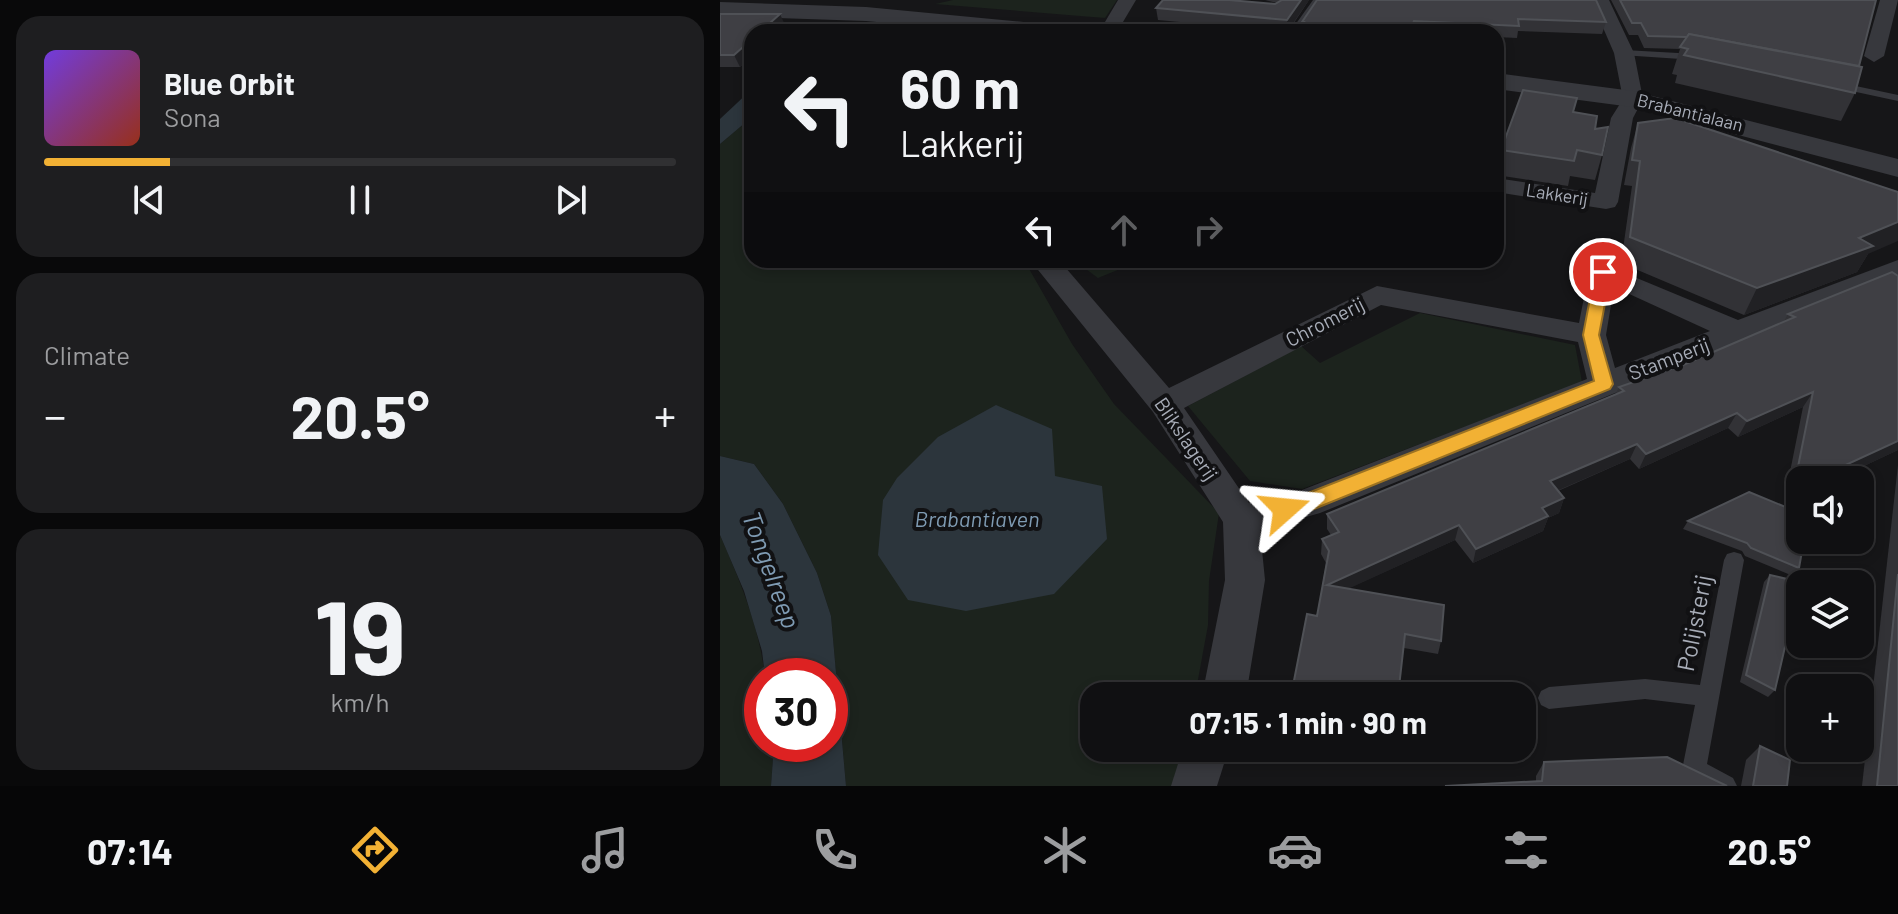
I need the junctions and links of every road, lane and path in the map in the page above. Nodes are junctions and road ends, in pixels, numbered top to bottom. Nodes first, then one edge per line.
1 (1127, 0) edge
2 (1317, 0) edge
3 (1600, 0) edge
4 (1889, 0) edge
5 (720, 9) edge
6 (970, 24) edge
7 (1113, 24) edge
8 (1300, 24) edge
9 (1624, 53) junction
10 (1874, 56) dead end
11 (1705, 59) edge
12 (1504, 82) edge
13 (1832, 84) edge
14 (1898, 98) edge
15 (1633, 99) junction
16 (1892, 169) edge
17 (1504, 186) edge
18 (1051, 268) edge
19 (1898, 268) edge
20 (1738, 332) junction
21 (1591, 335) junction
22 (1604, 384) junction
23 (1164, 404) junction
24 (1241, 520) junction
25 (1734, 560) dead end
26 (1227, 682) edge
27 (1708, 696) junction
28 (1549, 698) dead end
29 (1202, 762) edge
30 (1194, 786) edge
31 (1725, 786) edge

1 - 7 street
2 - 8 lane
3 - 9 street
4 - 10 street
5 - 6 street
9 - 11 lane
9 - 15 street
12 - 15 street, Brabantialaan
13 - 14 lane
15 - 16 street, Brabantialaan
15 - 17 street, Lakkerij
18 - 23 street, Blikslagerij
19 - 20 street, Stamperij
20 - 21 street, Stamperij
20 - 22 street, Stamperij
21 - 22 street
21 - 23 street, Chromerij
22 - 24 street, Stamperij
23 - 24 street, Blikslagerij
24 - 26 street, Blikslagerij
25 - 27 lane, Polijsterij
27 - 28 lane, Polijsterij
27 - 31 lane, Polijsterij
29 - 30 street

